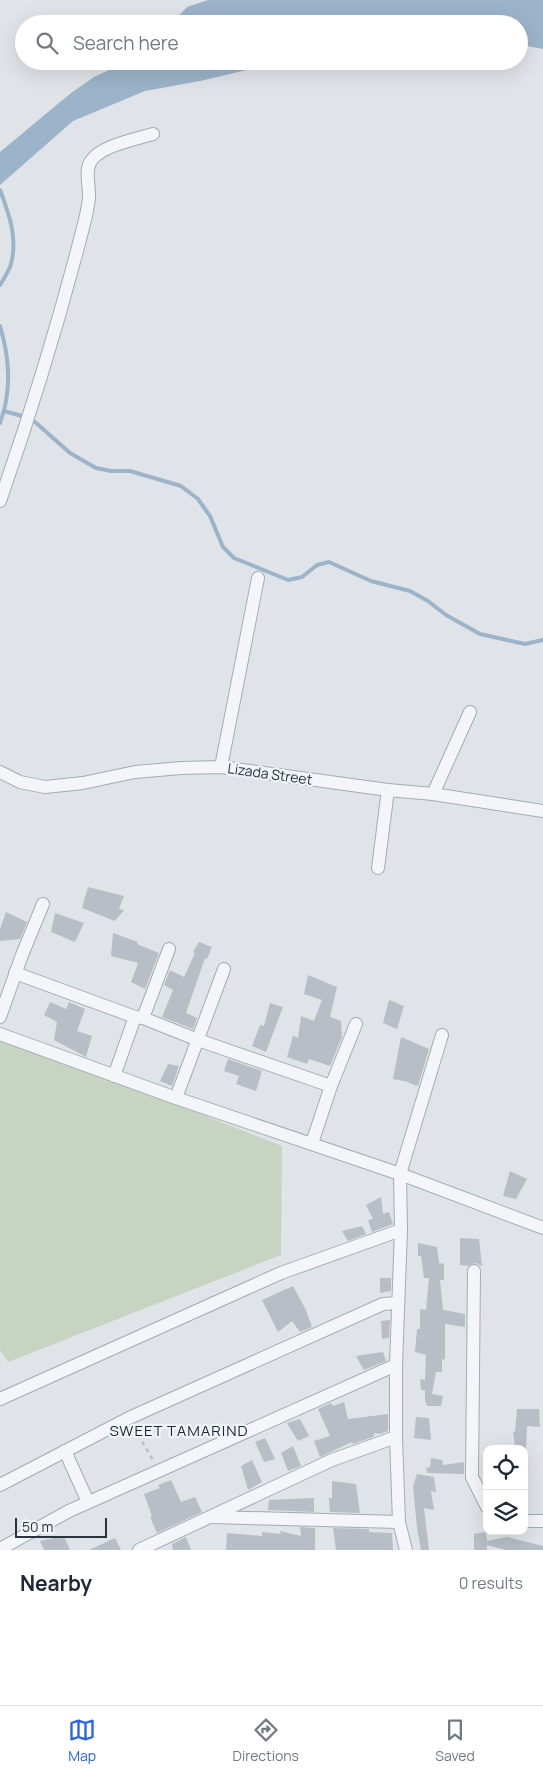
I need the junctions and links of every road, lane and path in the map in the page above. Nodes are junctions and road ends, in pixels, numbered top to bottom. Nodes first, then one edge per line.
1 (153, 134) dead end
2 (0, 501) edge
3 (258, 578) dead end
4 (470, 712) dead end
5 (221, 767) junction
6 (0, 772) edge
7 (388, 790) junction
8 (433, 794) junction
9 (543, 811) edge
10 (378, 868) dead end
11 (43, 904) dead end
12 (169, 949) dead end
13 (224, 969) dead end
14 (15, 973) junction
15 (0, 1017) edge
16 (139, 1018) junction
17 (356, 1024) dead end
18 (0, 1034) edge
19 (442, 1035) dead end
20 (198, 1040) junction
21 (114, 1076) junction
22 (331, 1086) junction
23 (176, 1098) junction
24 (312, 1143) junction
25 (400, 1174) junction
26 (543, 1228) edge
27 (401, 1230) junction
28 (474, 1271) dead end
29 (398, 1303) junction
30 (396, 1365) junction
31 (0, 1399) edge
32 (129, 1418) junction
33 (396, 1438) junction
34 (66, 1451) junction
35 (158, 1470) junction
36 (0, 1485) edge
37 (483, 1499) edge
38 (88, 1502) junction
39 (210, 1517) junction
40 (528, 1521) edge
41 (543, 1521) edge
42 (399, 1522) junction
43 (0, 1549) edge
44 (139, 1550) edge
45 (406, 1550) edge

1 - 2 street
3 - 5 street
4 - 8 street
5 - 6 street, Lizada Street
5 - 7 street, Lizada Street
7 - 8 street, Lizada Street
7 - 10 street
8 - 9 street, Lizada Street
11 - 14 street
12 - 16 street
13 - 20 street
14 - 15 street
14 - 16 street
16 - 20 street
16 - 21 street
17 - 22 street
18 - 21 street
19 - 25 street
20 - 22 street
20 - 23 street
21 - 23 street
22 - 24 street
23 - 24 street
24 - 25 street
25 - 26 street
25 - 27 street
27 - 29 street
27 - 31 street
28 - 37 street
29 - 30 street
29 - 32 street
30 - 33 street
30 - 35 street
32 - 34 street
32 - 35 path
33 - 39 street
33 - 42 street
34 - 36 street
34 - 38 street
35 - 38 street
38 - 43 street
39 - 42 street
39 - 44 street
40 - 41 street
42 - 45 street

